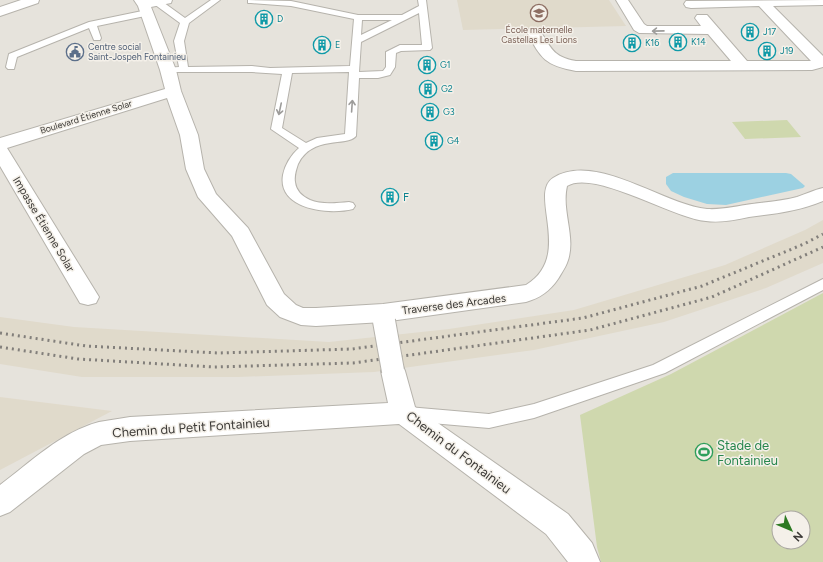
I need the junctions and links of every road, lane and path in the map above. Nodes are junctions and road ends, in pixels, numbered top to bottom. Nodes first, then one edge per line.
1 (33, 0) edge
2 (216, 0) edge
3 (622, 0) edge
4 (251, 1) edge
5 (823, 1) edge
6 (689, 2) edge
7 (762, 2) junction
8 (151, 4) edge
9 (422, 4) edge
10 (0, 12) edge
11 (405, 17) junction
12 (358, 18) junction
13 (185, 22) junction
14 (92, 24) junction
15 (711, 30) junction
16 (534, 32) dead end
17 (97, 38) dead end
18 (356, 41) junction
19 (11, 66) dead end
20 (743, 66) junction
21 (252, 69) junction
22 (168, 70) junction
23 (184, 70) junction
24 (288, 70) junction
25 (355, 70) junction
26 (173, 90) junction
27 (0, 144) edge
28 (306, 148) junction
29 (0, 151) edge
30 (823, 194) edge
31 (349, 206) dead end
32 (823, 284) edge
33 (88, 297) dead end
34 (384, 317) junction
35 (404, 413) junction
36 (4, 495) edge
37 (587, 559) edge

1 - 10 street
2 - 13 lane
15 -> 3 street
4 - 12 lane
5 - 7 street
6 - 7 street
6 - 15 street
7 - 20 street
8 - 13 lane
8 - 14 lane
8 - 22 street, Traverse des Arcades
9 - 11 lane
9 - 25 lane
11 - 12 lane
11 - 18 lane
12 - 18 lane
13 - 23 lane
14 - 17 lane
14 - 19 lane
15 - 20 street
16 - 20 street
18 - 25 lane
21 - 23 lane
21 - 24 lane
21 - 25 lane
22 - 23 lane
22 - 26 street, Traverse des Arcades
24 - 25 lane
24 -> 28 lane
28 -> 25 lane
26 - 27 street, Boulevard Étienne Solar
26 - 34 street, Traverse des Arcades
28 - 31 lane
29 - 33 street, Impasse Étienne Solar
30 - 34 street, Traverse des Arcades
32 - 35 lane
34 - 35 street, Chemin du Fontainieu, bridge
35 - 36 street, Chemin du Petit Fontainieu
35 - 37 street, Chemin du Fontainieu

